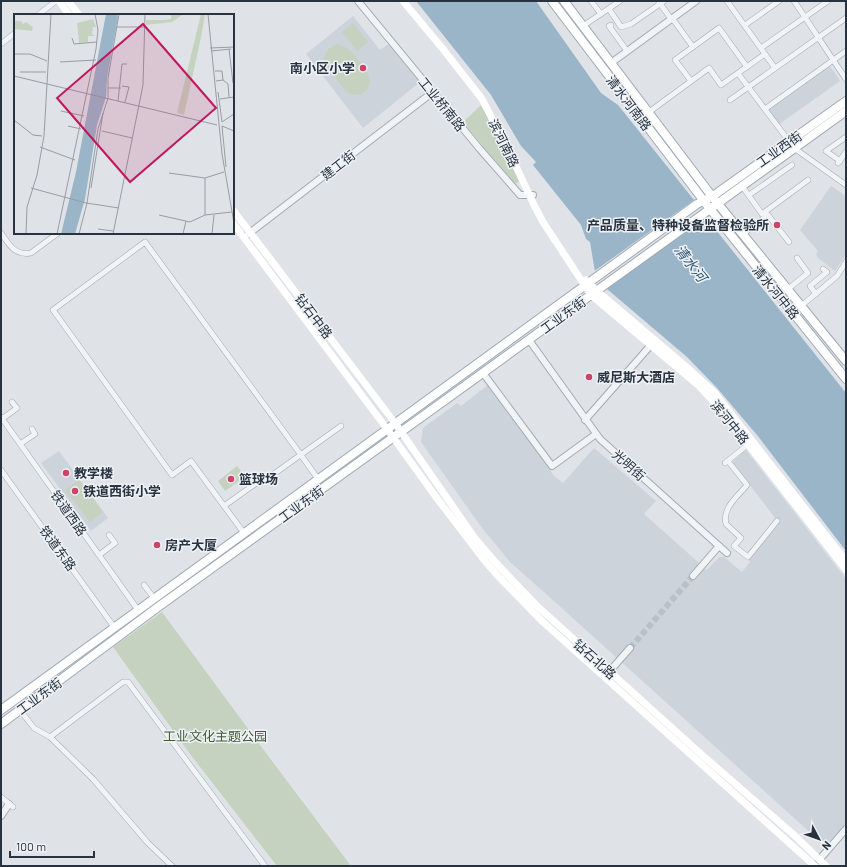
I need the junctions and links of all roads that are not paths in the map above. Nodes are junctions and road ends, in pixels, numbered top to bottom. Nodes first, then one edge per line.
1 (56, 1) edge
2 (59, 1) edge
3 (68, 1) edge
4 (358, 1) edge
5 (403, 1) edge
6 (408, 1) edge
7 (552, 1) edge
8 (564, 1) edge
9 (591, 1) edge
10 (620, 1) edge
11 (696, 1) edge
12 (779, 1) edge
13 (794, 1) edge
14 (828, 1) edge
15 (660, 2) edge
16 (729, 2) edge
17 (609, 8) junction
18 (39, 14) edge
19 (68, 14) edge
20 (78, 14) edge
21 (601, 14) junction
22 (805, 17) junction
23 (846, 18) edge
24 (671, 19) junction
25 (611, 25) dead end
26 (745, 25) junction
27 (583, 26) junction
28 (14, 34) edge
29 (819, 38) junction
30 (1, 44) edge
31 (693, 46) junction
32 (761, 48) junction
33 (627, 51) junction
34 (846, 51) edge
35 (765, 54) junction
36 (833, 60) junction
37 (611, 63) junction
38 (747, 67) junction
39 (776, 68) junction
40 (740, 76) dead end
41 (846, 79) edge
42 (691, 81) junction
43 (749, 87) junction
44 (433, 92) junction
45 (730, 100) dead end
46 (845, 108) edge
47 (765, 109) junction
48 (649, 112) junction
49 (846, 137) edge
50 (792, 145) junction
51 (846, 152) edge
52 (792, 165) dead end
53 (808, 180) dead end
54 (702, 183) junction
55 (846, 185) edge
56 (726, 186) junction
57 (742, 186) junction
58 (733, 193) junction
59 (531, 195) junction
60 (749, 195) junction
61 (715, 199) junction
62 (702, 204) junction
63 (234, 211) edge
64 (726, 213) junction
65 (234, 224) edge
66 (250, 232) junction
67 (1, 233) edge
68 (57, 234) edge
69 (743, 234) junction
70 (244, 237) junction
71 (789, 242) dead end
72 (797, 258) dead end
73 (846, 262) edge
74 (824, 269) dead end
75 (589, 282) junction
76 (788, 289) junction
77 (597, 291) junction
78 (816, 294) junction
79 (801, 306) junction
80 (529, 340) junction
81 (651, 345) junction
82 (846, 361) edge
83 (483, 373) junction
84 (846, 379) edge
85 (12, 402) dead end
86 (2, 418) edge
87 (586, 420) junction
88 (395, 423) junction
89 (341, 426) dead end
90 (32, 429) dead end
91 (387, 429) junction
92 (401, 432) junction
93 (596, 434) junction
94 (393, 438) junction
95 (750, 442) junction
96 (20, 444) junction
97 (301, 455) junction
98 (1, 470) edge
99 (318, 479) junction
100 (224, 506) junction
101 (777, 521) dead end
102 (244, 533) junction
103 (109, 535) dead end
104 (719, 546) junction
105 (734, 546) junction
106 (727, 553) joint
107 (98, 555) junction
108 (846, 560) edge
109 (846, 570) edge
110 (693, 576) tunnel mouth
111 (144, 584) dead end
112 (154, 598) junction
113 (138, 610) junction
114 (114, 627) junction
115 (630, 648) tunnel mouth
116 (609, 672) junction
117 (27, 691) junction
118 (33, 700) junction
119 (1, 710) edge
120 (20, 710) junction
121 (2, 721) edge
122 (50, 737) junction
123 (1, 797) edge
124 (11, 805) joint
125 (1, 816) edge
126 (846, 829) edge
127 (817, 863) edge
128 (172, 866) edge
129 (265, 866) edge
130 (826, 866) edge

1 - 18 street
2 - 19 main road
3 - 20 main road
4 - 44 street, 工业桥南路
5 - 59 main road, 滨河南路
6 - 59 main road, 滨河南路
7 - 62 main road, 清水河南路
8 - 27 main road, 清水河南路
9 - 21 street
10 - 17 street
11 - 24 street
12 - 26 street
13 - 22 street
14 - 22 street
15 - 17 street
15 - 24 street
16 - 26 street
17 - 21 street
21 - 27 street
22 - 29 street
22 - 32 street
23 - 29 street
24 - 31 street
24 - 33 street
25 - 33 street
26 - 32 street
27 - 37 main road, 清水河南路
28 - 30 street
29 - 36 street
29 - 39 street
31 - 38 street
31 - 42 street
32 - 35 street
33 - 37 street
34 - 36 street
35 - 38 street
35 - 39 street
36 - 41 street
36 - 47 street
37 - 48 main road, 清水河南路
38 - 42 street
39 - 43 street
40 - 43 street
42 - 48 street
43 - 45 street
43 - 47 street
44 - 59 street, 工业桥南路
44 - 66 street, 建工街
46 - 50 main road, 工业西街
47 - 50 street
48 - 54 main road, 清水河南路
49 - 51 street
50 - 55 street
50 - 56 main road, 工业西街
50 - 57 main road, 工业西街
52 - 60 street
53 - 60 street
54 - 56 main road
54 - 61 main road, 清水河南路
56 - 61 main road, 工业西街
57 - 58 main road, 工业西街
57 - 60 street
58 - 61 main road, 工业西街
58 - 64 main road
59 - 75 main road, 滨河南路
61 - 62 main road
61 - 62 main road
61 - 64 main road, 清水河中路
62 - 75 main road, 工业东街
62 - 77 main road, 工业东街
62 - 84 main road, 清水河中路
63 - 66 main road, 钻石中路
64 - 69 main road, 清水河中路
65 - 70 main road, 钻石中路
66 - 70 street, 建工街
66 - 88 main road, 钻石中路
67 - 68 street
69 - 71 street
69 - 76 main road, 清水河中路
70 - 91 main road, 钻石中路
72 - 76 street
73 - 78 street
74 - 78 street
75 - 77 main road, 滨河南路
75 - 88 main road, 工业东街
76 - 79 main road, 清水河中路
77 - 80 main road, 工业东街
77 - 81 main road, 滨河中路
77 - 95 main road, 滨河中路
78 - 79 street
79 - 82 main road, 清水河中路
80 - 83 main road, 工业东街
80 - 87 street, 光明街
81 - 87 street
81 - 95 main road, 滨河中路
83 - 92 main road, 工业东街
83 - 93 street
85 - 86 street
86 - 96 street, 铁道西路
87 - 93 street, 光明街
88 - 91 main road, 工业东街
88 - 92 main road, 钻石北路
89 - 97 street
90 - 96 street
91 - 94 main road, 钻石北路
91 - 99 main road, 工业东街
92 - 94 main road, 工业东街
92 - 116 main road, 钻石北路
93 - 104 street, 光明街
94 - 118 main road, 工业东街
94 - 127 main road, 钻石北路
95 - 105 street
95 - 108 main road, 滨河中路
95 - 109 main road, 滨河中路
96 - 107 street, 铁道西路
97 - 99 street
97 - 100 street
97 - 100 street
98 - 114 street, 铁道东路
99 - 102 main road, 工业东街
100 - 102 street
101 - 105 street
102 - 112 main road, 工业东街
103 - 107 street
104 - 106 street, 光明街
104 - 110 street
105 - 106 street
107 - 113 street, 铁道西路
111 - 112 street
112 - 113 main road, 工业东街
113 - 114 main road, 工业东街
114 - 117 main road, 工业东街
115 - 116 street
116 - 127 main road, 钻石北路
117 - 118 main road
117 - 119 main road, 工业东街
118 - 120 main road, 工业东街
120 - 121 main road, 工业东街
120 - 122 street
122 - 128 street
122 - 129 street
123 - 124 street
124 - 125 street
126 - 127 street
127 - 130 main road, 钻石北路

